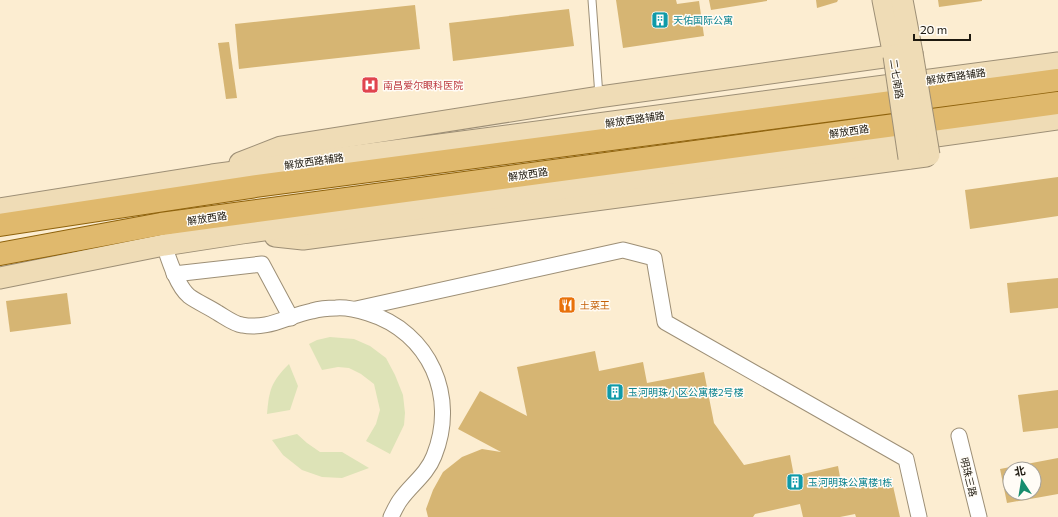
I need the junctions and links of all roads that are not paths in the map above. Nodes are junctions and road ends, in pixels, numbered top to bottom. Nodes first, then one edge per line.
1 (592, 0) edge
2 (883, 0) edge
3 (902, 0) edge
4 (903, 54) junction
5 (1058, 63) edge
6 (1058, 80) edge
7 (599, 97) junction
8 (1058, 103) edge
9 (1058, 119) edge
10 (212, 175) junction
11 (118, 190) junction
12 (0, 209) edge
13 (72, 214) junction
14 (0, 218) edge
15 (24, 221) junction
16 (0, 225) edge
17 (242, 233) junction
18 (75, 240) junction
19 (164, 245) junction
20 (25, 249) junction
21 (138, 250) junction
22 (0, 254) edge
23 (0, 267) edge
24 (174, 274) junction
25 (0, 278) edge
26 (356, 309) junction
27 (291, 318) junction
28 (958, 436) dead end
29 (391, 517) edge
30 (919, 517) edge
31 (979, 517) edge

1 - 7 lane
2 - 4 main road, 二七南路
3 - 4 main road, 二七南路
4 - 7 main road, 解放西路辅路
4 - 17 main road, 二七南路, bridge
5 - 10 main road, 解放西路辅路
6 - 13 main road
7 - 10 main road, 解放西路辅路
8 - 18 main road, 解放西路
9 - 17 main road
10 - 11 main road, 解放西路辅路
11 - 12 main road, 解放西路辅路
11 - 13 main road
13 - 15 main road
14 - 15 main road
15 - 16 main road
17 - 19 main road
18 - 20 main road, 解放西路
18 - 21 main road
19 - 21 main road
19 - 24 street
20 - 22 main road, 解放西路
20 - 23 main road
21 - 25 main road
24 - 27 street
24 - 27 street
26 - 27 street
26 - 29 street
26 - 30 street
28 - 31 street, 明珠三路

